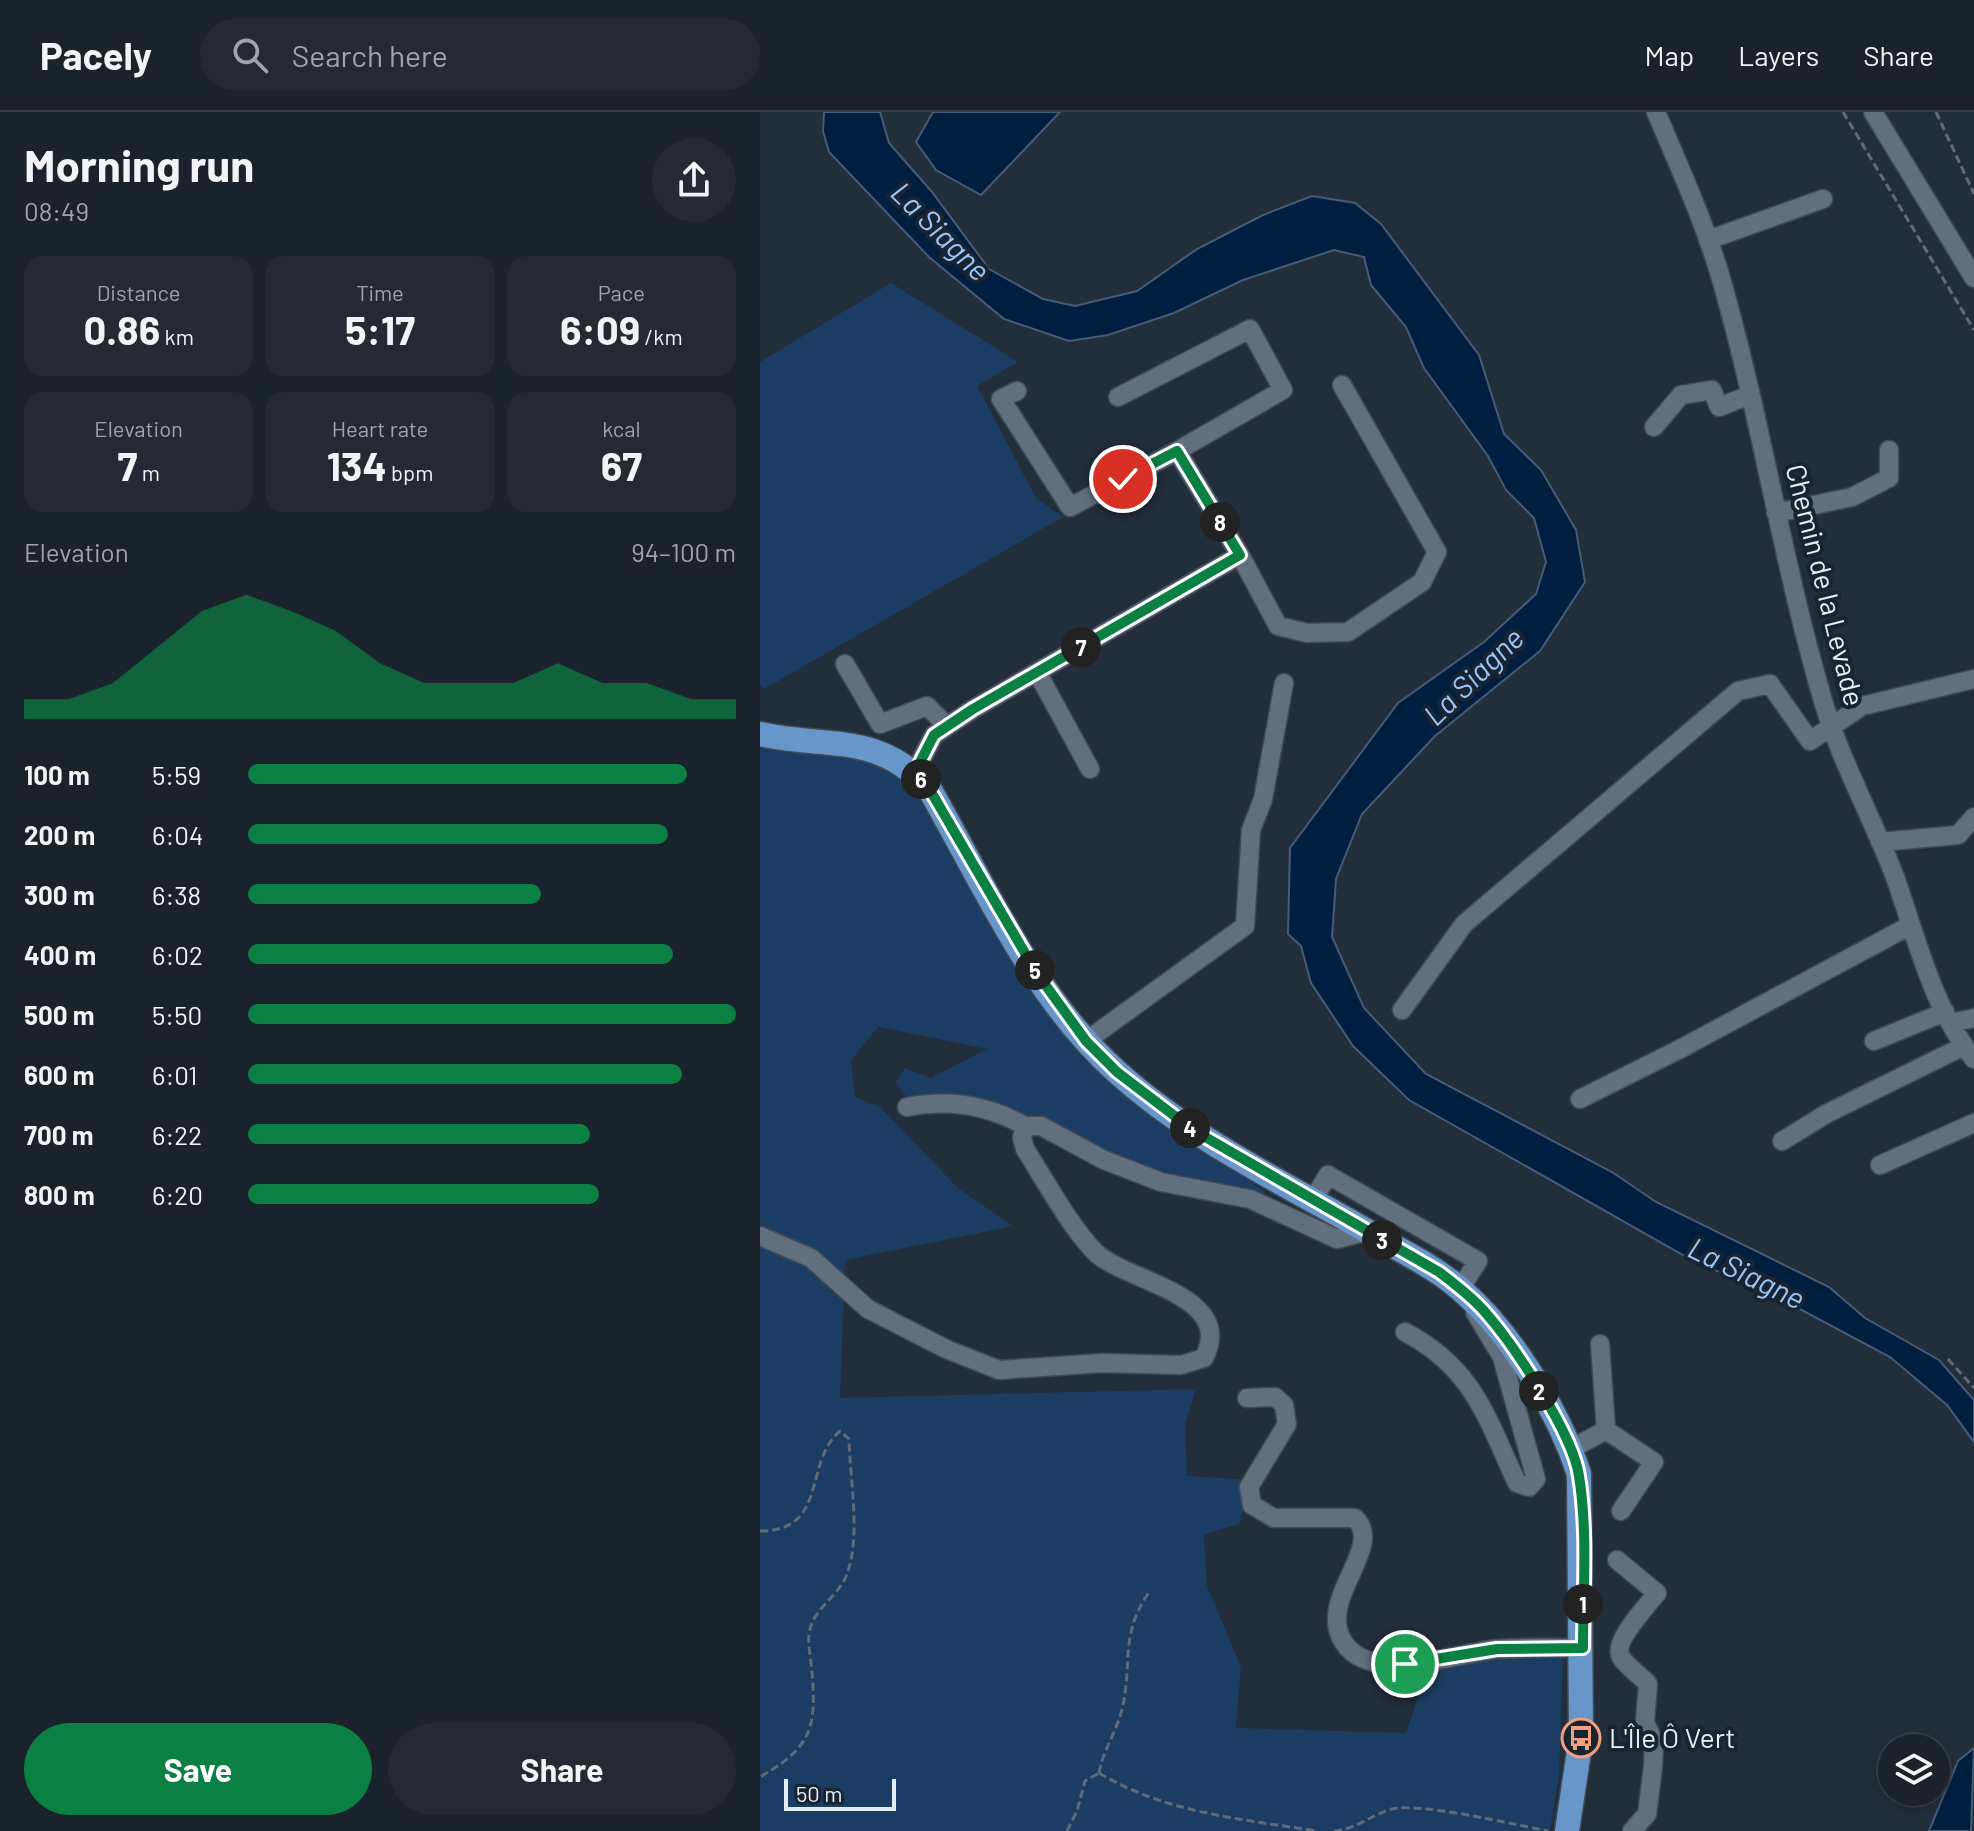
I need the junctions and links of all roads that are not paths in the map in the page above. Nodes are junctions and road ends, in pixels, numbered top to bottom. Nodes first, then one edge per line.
1 (1656, 112) edge
2 (1873, 112) edge
3 (1823, 199) dead end
4 (1708, 240) junction
5 (1974, 278) edge
6 (1342, 385) dead end
7 (1017, 391) dead end
8 (1750, 395) junction
9 (1118, 397) dead end
10 (1654, 427) dead end
11 (1889, 450) dead end
12 (1177, 451) junction
13 (1776, 513) junction
14 (1240, 555) junction
15 (845, 664) dead end
16 (1037, 672) junction
17 (1974, 679) edge
18 (1284, 683) dead end
19 (947, 726) junction
20 (1833, 728) junction
21 (760, 734) edge
22 (1090, 769) dead end
23 (915, 772) junction
24 (1974, 817) edge
25 (1880, 842) junction
26 (1911, 925) junction
27 (1402, 1010) dead end
28 (1948, 1018) junction
29 (1974, 1018) edge
30 (1086, 1041) junction
31 (1874, 1041) dead end
32 (1969, 1052) edge
33 (1580, 1099) dead end
34 (907, 1107) dead end
35 (1974, 1123) edge
36 (1025, 1126) junction
37 (1782, 1141) dead end
38 (1880, 1165) dead end
39 (1314, 1198) junction
40 (1368, 1231) junction
41 (760, 1236) edge
42 (1465, 1293) junction
43 (1405, 1332) dead end
44 (1600, 1344) dead end
45 (1247, 1398) dead end
46 (1606, 1430) junction
47 (1571, 1449) junction
48 (1621, 1511) dead end
49 (1617, 1560) dead end
50 (1583, 1648) junction
51 (1567, 1831) edge
52 (1632, 1831) edge

1 - 4 street, Chemin de la Levade
2 - 5 street
3 - 4 street
4 - 8 street, Chemin de la Levade
6 - 14 street
7 - 12 street
8 - 10 street
8 - 13 street, Chemin de la Levade
9 - 12 street
11 - 13 street
12 - 14 street
13 - 20 street, Chemin de la Levade
14 - 16 street
15 - 19 street
16 - 19 street
16 - 22 street
17 - 20 street
18 - 30 street
19 - 23 street
20 - 25 street, Chemin de la Levade
20 - 27 street
21 - 23 main road
23 - 30 main road
24 - 25 street
25 - 26 street, Chemin de la Levade
26 - 28 street, Chemin de la Levade
26 - 33 street
28 - 29 street
28 - 31 street
28 - 32 street, Chemin de la Levade
30 - 39 main road
32 - 37 street
34 - 36 street
35 - 38 street
36 - 40 street
36 - 41 street
39 - 40 main road
39 - 42 street
40 - 42 main road
42 - 43 street
42 - 47 main road
44 - 46 street
45 - 50 street
46 - 47 street
46 - 48 street
47 - 50 main road
49 - 52 street
50 - 51 main road

